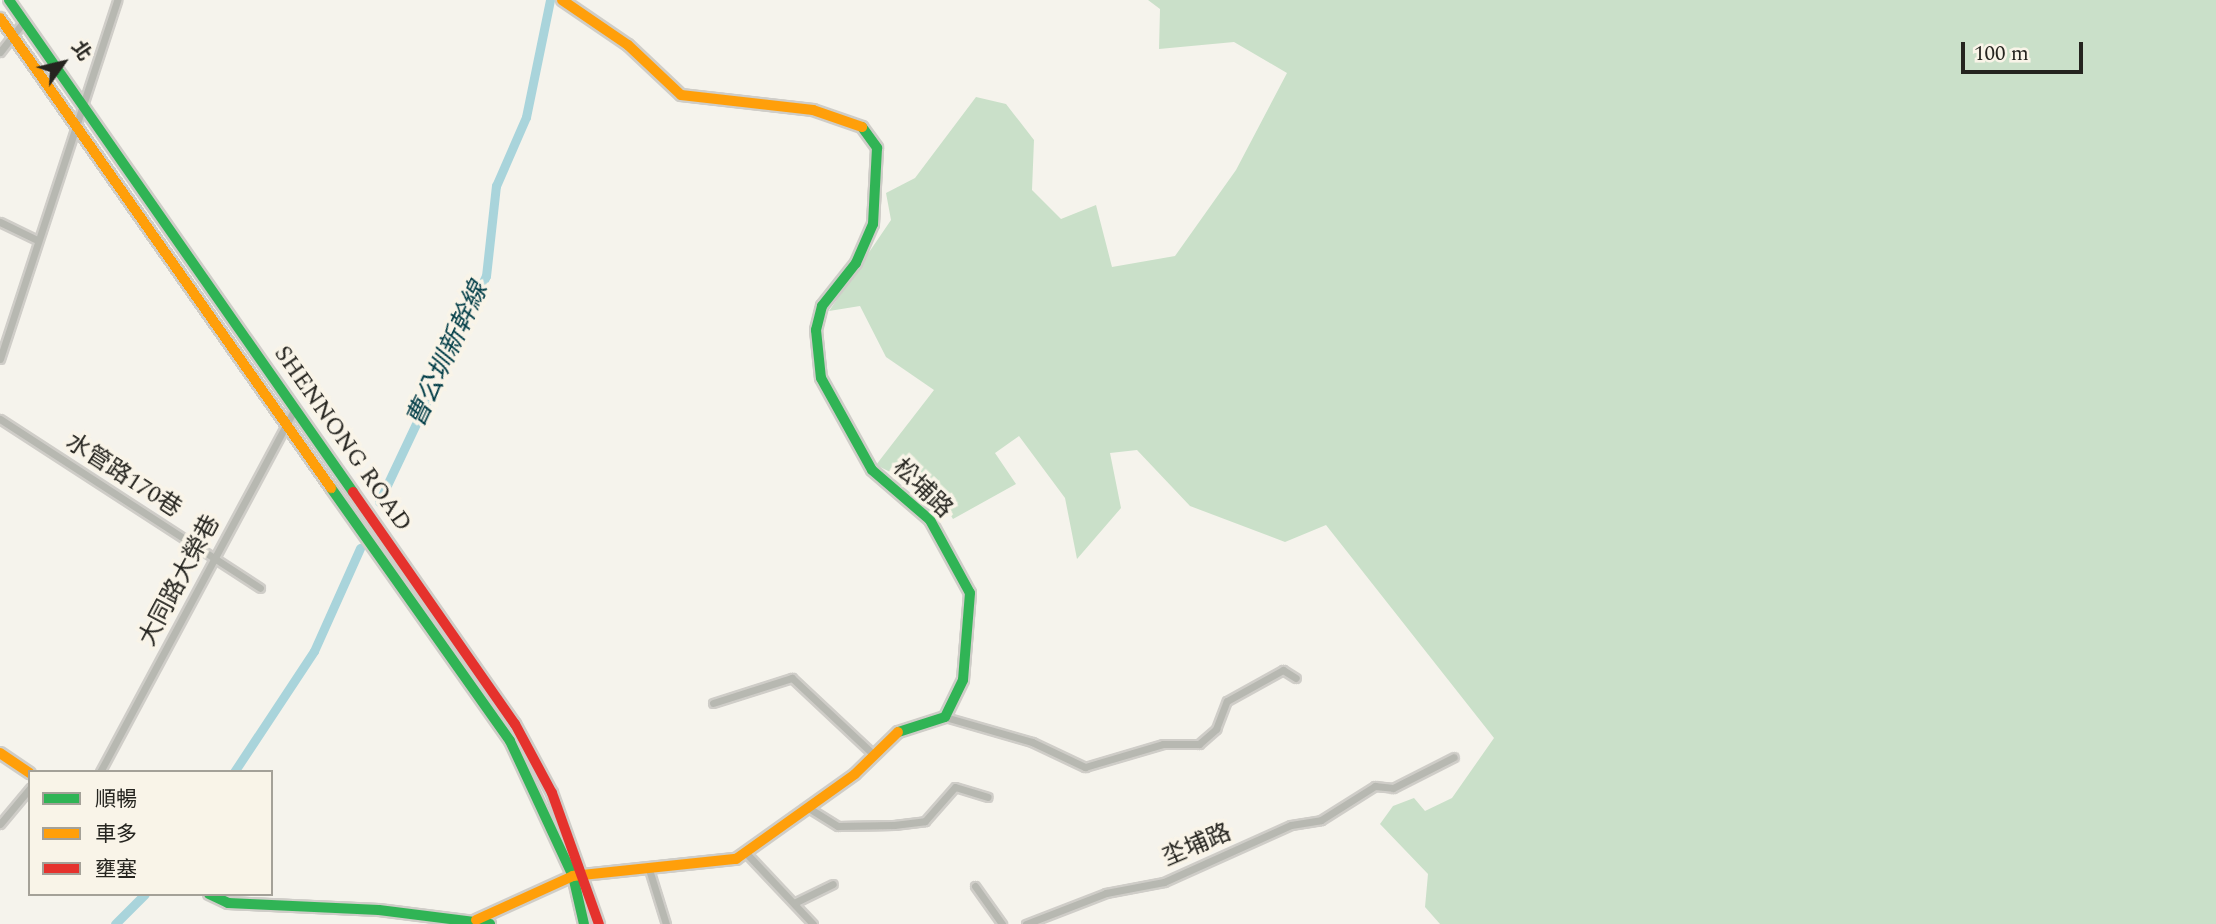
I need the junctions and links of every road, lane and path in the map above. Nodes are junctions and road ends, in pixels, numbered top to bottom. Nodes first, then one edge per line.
1 (9, 0) edge
2 (117, 0) edge
3 (562, 0) edge
4 (0, 18) edge
5 (24, 21) junction
6 (12, 36) junction
7 (0, 52) edge
8 (83, 105) junction
9 (77, 129) junction
10 (0, 222) edge
11 (37, 240) junction
12 (0, 359) edge
13 (295, 409) junction
14 (0, 419) edge
15 (287, 424) junction
16 (213, 557) junction
17 (260, 588) dead end
18 (1296, 678) dead end
19 (713, 703) dead end
20 (945, 717) junction
21 (0, 753) edge
22 (874, 755) junction
23 (1454, 757) dead end
24 (101, 770) edge
25 (28, 772) edge
26 (28, 790) edge
27 (987, 797) dead end
28 (807, 807) junction
29 (0, 824) edge
30 (747, 853) junction
31 (647, 865) junction
32 (578, 875) junction
33 (833, 884) dead end
34 (975, 886) dead end
35 (213, 896) edge
36 (794, 903) junction
37 (476, 920) junction
38 (490, 924) edge
39 (584, 924) edge
40 (599, 924) edge
41 (666, 924) edge
42 (813, 924) edge
43 (1002, 924) edge
44 (1026, 924) edge

1 - 5 street, SHENNONG ROAD
2 - 8 street
3 - 20 street, 松埔路
4 - 6 street, SHENNONG ROAD
5 - 6 street
5 - 8 street, SHENNONG ROAD
6 - 7 street
6 - 9 street, SHENNONG ROAD
8 - 9 street
8 - 13 street, SHENNONG ROAD
9 - 11 street
9 - 15 street, SHENNONG ROAD
10 - 11 street
11 - 12 street
13 - 15 street, 大同路大榮巷
13 - 32 street, SHENNONG ROAD
14 - 16 street, 水管路170巷
15 - 16 street, 大同路大榮巷
15 - 32 street, SHENNONG ROAD
16 - 17 street, 水管路170巷
16 - 24 street, 大同路大榮巷
18 - 20 street
19 - 22 street
20 - 22 street
21 - 25 street
22 - 28 street
23 - 44 street, 坔埔路
26 - 29 street
27 - 28 street
28 - 30 street
30 - 31 street
30 - 36 street
31 - 32 street
31 - 41 street
32 - 37 street
32 - 39 street, SHENNONG ROAD
32 - 40 street, SHENNONG ROAD
33 - 36 street
34 - 43 street
35 - 37 street
36 - 42 street
37 - 38 street

